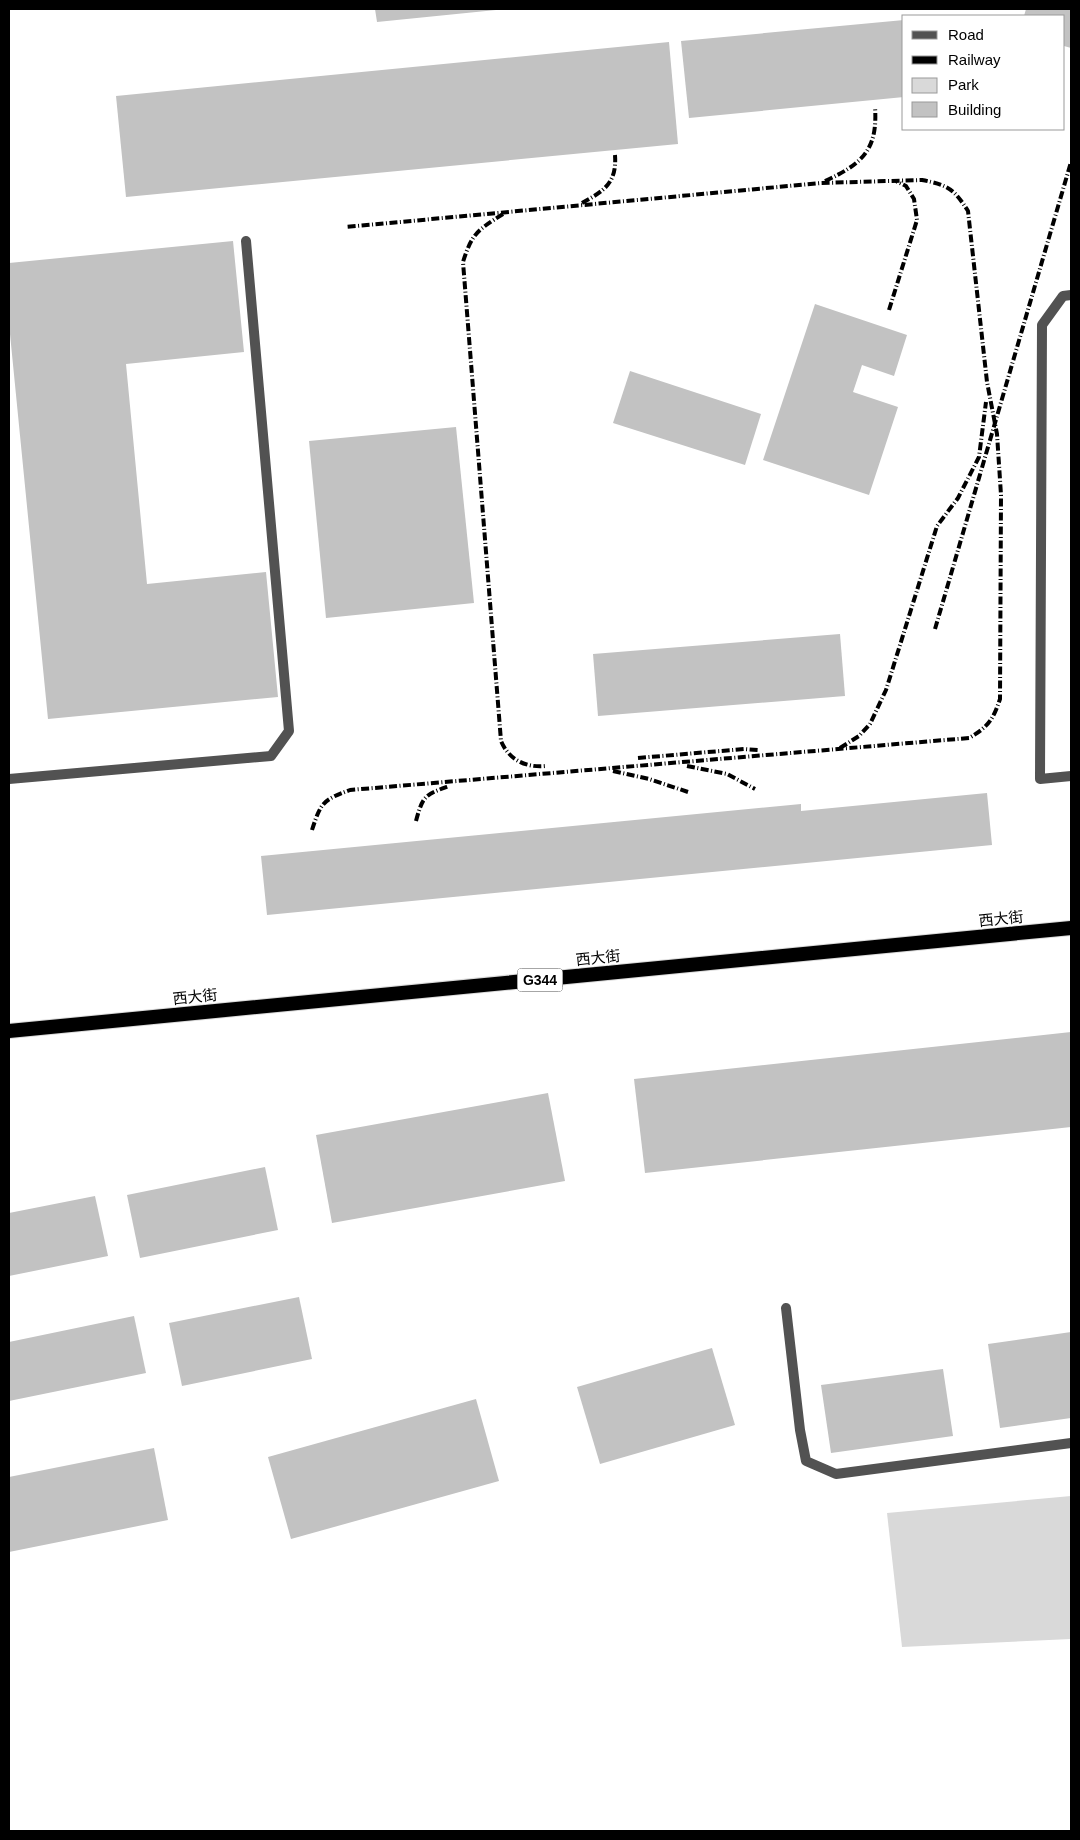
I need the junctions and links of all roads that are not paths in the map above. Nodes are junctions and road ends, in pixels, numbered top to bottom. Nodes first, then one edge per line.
1 (246, 241) dead end
2 (1071, 295) edge
3 (1071, 776) edge
4 (9, 779) edge
5 (1071, 928) edge
6 (9, 1031) edge
7 (786, 1308) dead end
8 (1071, 1443) edge

1 - 4 street
2 - 3 street
5 - 6 highway, 西大街 / G344
7 - 8 street

